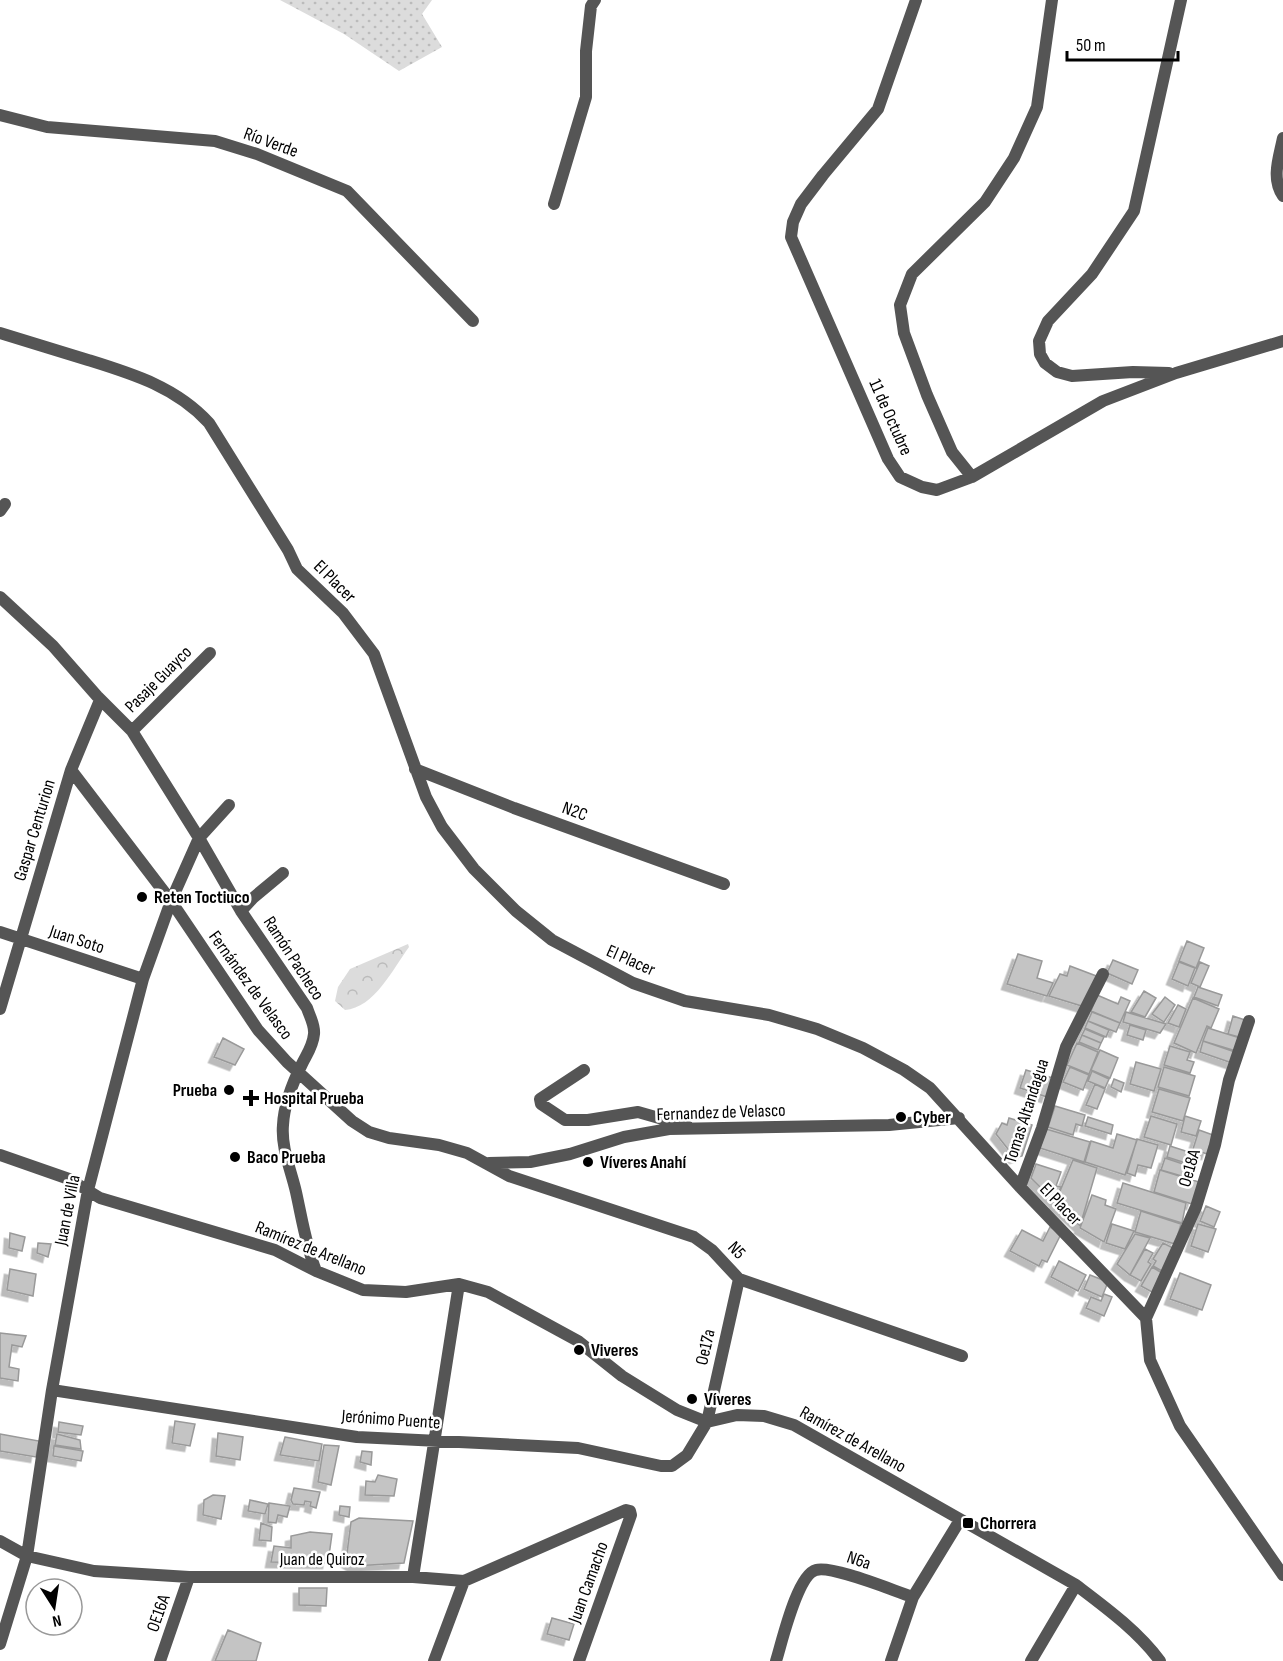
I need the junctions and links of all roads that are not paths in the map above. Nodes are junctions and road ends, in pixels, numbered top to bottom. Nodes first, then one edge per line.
1 (595, 0) edge
2 (916, 0) edge
3 (1052, 0) edge
4 (1181, 0) edge
5 (0, 115) edge
6 (1283, 138) edge
7 (1283, 196) edge
8 (554, 204) dead end
9 (473, 321) dead end
10 (0, 333) edge
11 (1283, 341) edge
12 (1176, 374) junction
13 (972, 477) junction
14 (1, 602) edge
15 (210, 652) dead end
16 (100, 700) junction
17 (132, 731) junction
18 (415, 769) junction
19 (71, 770) junction
20 (229, 805) dead end
21 (199, 838) junction
22 (283, 873) dead end
23 (724, 884) dead end
24 (171, 901) junction
25 (241, 911) junction
26 (0, 932) edge
27 (20, 939) junction
28 (1103, 974) dead end
29 (143, 980) junction
30 (0, 1009) edge
31 (1249, 1021) dead end
32 (584, 1070) dead end
33 (298, 1073) junction
34 (959, 1118) junction
35 (697, 1129) junction
36 (0, 1155) edge
37 (489, 1163) junction
38 (1020, 1187) junction
39 (88, 1190) junction
40 (316, 1271) junction
41 (739, 1278) junction
42 (459, 1284) junction
43 (1146, 1318) junction
44 (962, 1356) dead end
45 (52, 1390) junction
46 (707, 1422) junction
47 (435, 1440) junction
48 (631, 1515) joint
49 (960, 1520) junction
50 (0, 1541) edge
51 (27, 1556) junction
52 (1283, 1575) edge
53 (413, 1576) junction
54 (189, 1577) junction
55 (464, 1581) junction
56 (1076, 1585) junction
57 (913, 1597) junction
58 (0, 1644) edge
59 (160, 1661) edge
60 (434, 1661) edge
61 (579, 1661) edge
62 (776, 1661) edge
63 (891, 1661) edge
64 (1031, 1661) edge
65 (1160, 1661) edge

1 - 8 street
2 - 13 street, 11 de Octubre
3 - 13 street
4 - 12 street
5 - 9 street, Río Verde
6 - 7 street
10 - 18 street, El Placer
11 - 12 street, 11 de Octubre
12 - 13 street, 11 de Octubre
14 - 16 street, Ramón Pacheco
15 - 17 street, Pasaje Guayco
16 - 17 street, Ramón Pacheco
16 - 19 street, Gaspar Centurion
17 - 21 street, Ramón Pacheco
18 - 23 street, N2C
18 - 34 street, El Placer
19 - 24 street, Fernández de Velasco
19 - 27 street, Gaspar Centurion
20 - 21 street, Juan de Villa
21 - 24 street, Juan de Villa
21 - 25 street, Ramón Pacheco
22 - 25 street
24 - 29 street, Juan de Villa
24 - 33 street, Fernández de Velasco
25 - 33 street, Ramón Pacheco
26 - 27 street, Juan Soto
27 - 29 street, Juan Soto
27 - 30 street, Gaspar Centurion
28 - 38 street, Tomas Altandagua
29 - 39 street, Juan de Villa
31 - 43 street, Oe18A
32 - 35 street
33 - 37 street, Fernández de Velasco
33 - 40 street, Ramón Pacheco
34 - 35 street, Fernandez de Velasco
34 - 38 street, El Placer
35 - 37 street, Fernandez de Velasco
36 - 39 street, Ramírez de Arellano
37 - 41 street, N5
38 - 43 street, El Placer
39 - 40 street, Ramírez de Arellano
39 - 45 street, Juan de Villa
40 - 42 street, Ramírez de Arellano
41 - 44 street, N5
41 - 46 street, Oe17a
42 - 46 street, Ramírez de Arellano
42 - 47 street
43 - 52 street
45 - 47 street, Jerónimo Puente
45 - 51 street, Juan de Villa
46 - 47 street, Jerónimo Puente
46 - 49 street, Ramírez de Arellano
47 - 53 street
48 - 55 street, Juan de Quiroz
48 - 61 street, Juan Camacho
49 - 56 street, Ramírez de Arellano
49 - 57 street
50 - 51 street, Juan de Quiroz
51 - 54 street, Juan de Quiroz
51 - 58 street, Juan de Villa
53 - 54 street, Juan de Quiroz
53 - 55 street, Juan de Quiroz
54 - 59 street, OE16A
55 - 60 street
56 - 64 street
56 - 65 street, Ramírez de Arellano
57 - 62 street, N6a
57 - 63 street

